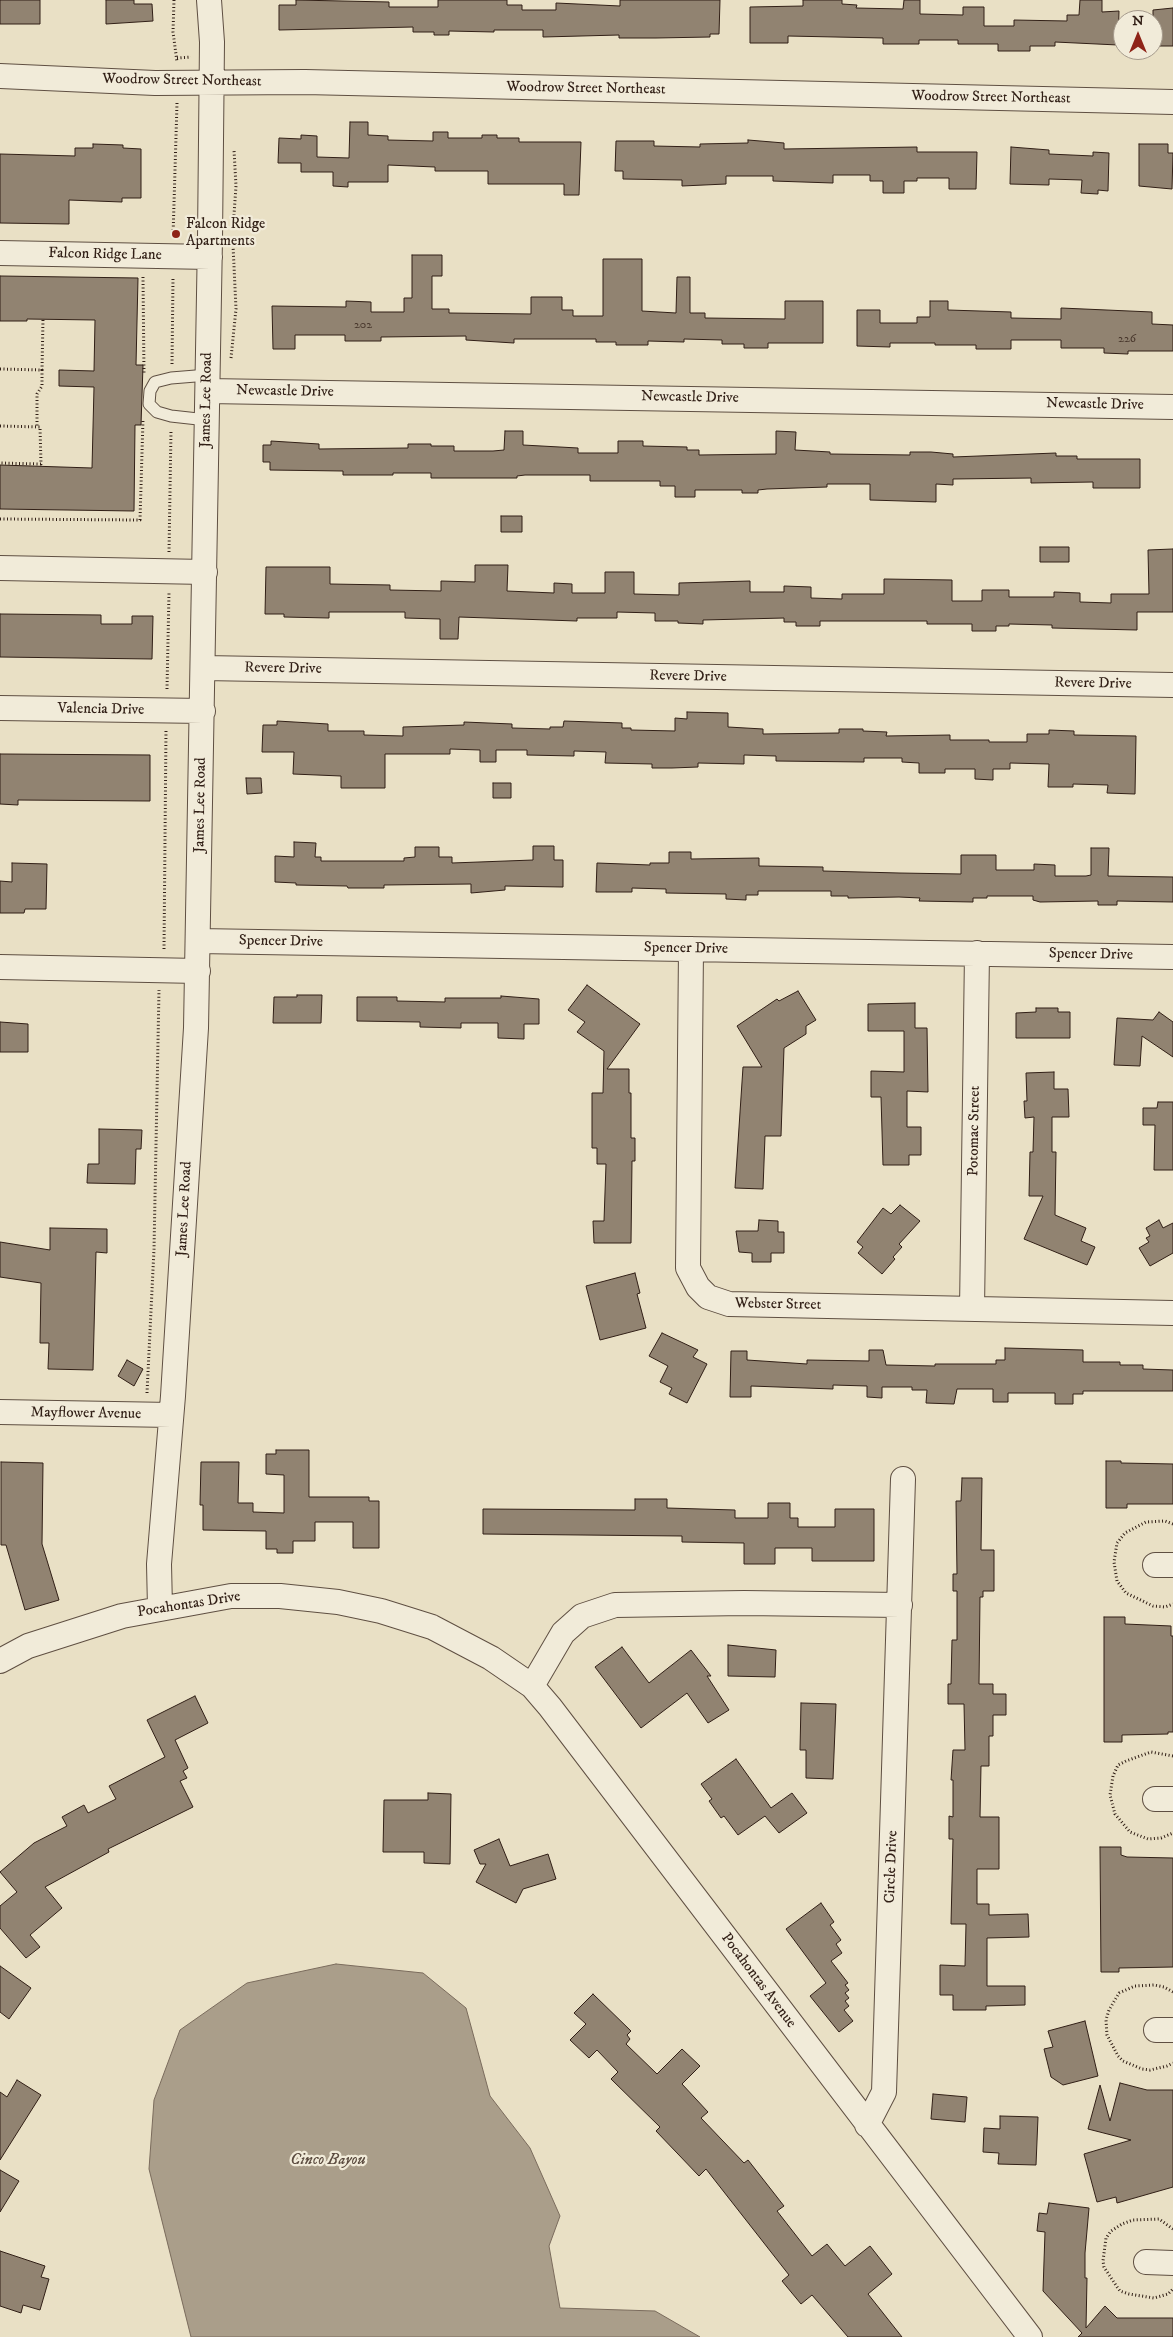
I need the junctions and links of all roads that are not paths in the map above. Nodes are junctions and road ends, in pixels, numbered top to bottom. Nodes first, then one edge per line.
1 (209, 0) edge
2 (0, 76) edge
3 (211, 82) junction
4 (1173, 102) edge
5 (0, 253) edge
6 (210, 257) junction
7 (208, 383) junction
8 (1173, 407) edge
9 (207, 420) junction
10 (0, 568) edge
11 (205, 572) junction
12 (204, 668) junction
13 (1173, 685) edge
14 (0, 708) edge
15 (203, 711) junction
16 (198, 940) junction
17 (691, 949) junction
18 (977, 953) junction
19 (1173, 957) edge
20 (0, 968) edge
21 (198, 971) junction
22 (972, 1309) junction
23 (1173, 1312) edge
24 (0, 1412) edge
25 (171, 1415) junction
26 (902, 1479) dead end
27 (900, 1605) junction
28 (160, 1608) junction
29 (468, 1646) joint
30 (0, 1661) edge
31 (532, 1686) junction
32 (867, 2125) junction
33 (1146, 2262) dead end
34 (1173, 2263) edge
35 (1030, 2337) edge

1 - 3 street, James Lee Road
2 - 3 street, Woodrow Street Northeast
3 - 4 street, Woodrow Street Northeast
3 - 6 street, James Lee Road
5 - 6 street, Falcon Ridge Lane
6 - 7 street, James Lee Road
7 - 8 street, Newcastle Drive
7 - 9 street, James Lee Road
7 - 9 lane
9 - 11 street, James Lee Road
10 - 11 street
11 - 12 street, James Lee Road
12 - 13 street, Revere Drive
12 - 15 street, James Lee Road
14 - 15 street, Valencia Drive
15 - 16 street, James Lee Road
16 - 17 street, Spencer Drive
16 - 21 street, James Lee Road
17 - 18 street, Spencer Drive
17 - 22 street, Webster Street
18 - 19 street, Spencer Drive
18 - 22 street, Potomac Street
20 - 21 street
21 - 25 street, James Lee Road
22 - 23 street, Webster Street
24 - 25 street, Mayflower Avenue
25 - 28 street, James Lee Road
26 - 27 street, Circle Drive
27 - 31 street
27 - 32 street, Circle Drive
28 - 29 street, Pocahontas Drive
28 - 30 street, Pocahontas Drive
29 - 31 street, Pocahontas Avenue
31 - 32 street, Pocahontas Avenue
32 - 35 street, Pocahontas Avenue
33 - 34 street

